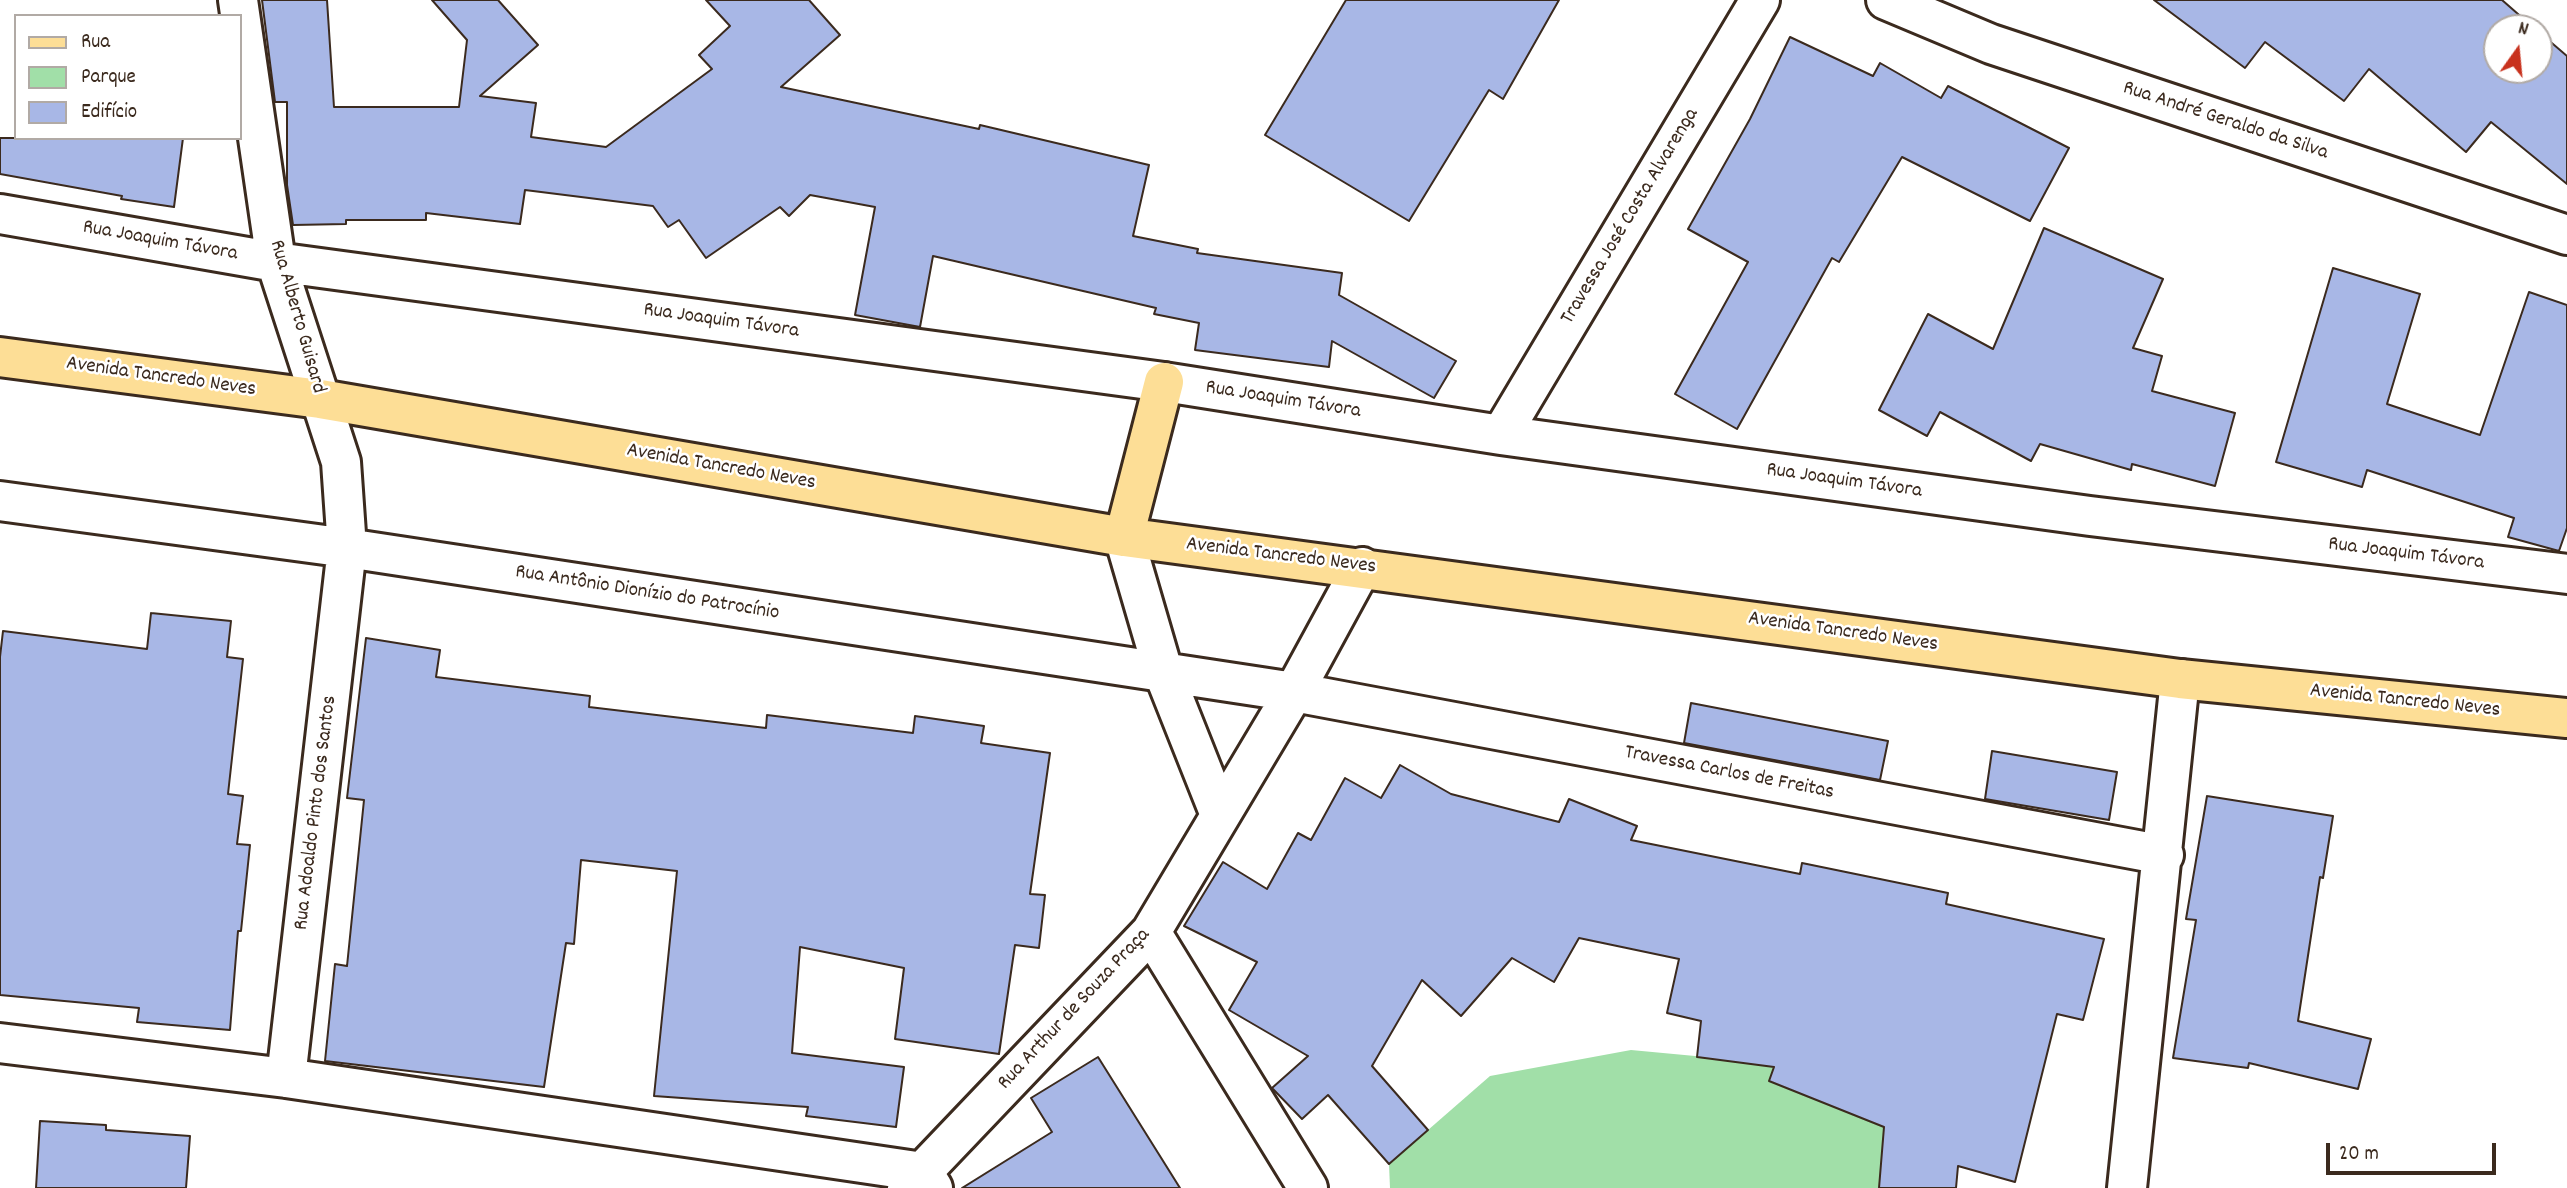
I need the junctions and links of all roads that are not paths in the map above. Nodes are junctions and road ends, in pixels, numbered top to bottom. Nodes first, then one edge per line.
1 (1760, 0) edge
2 (1886, 0) edge
3 (242, 28) edge
4 (0, 214) edge
5 (2567, 235) edge
6 (275, 262) junction
7 (0, 356) edge
8 (1164, 383) junction
9 (320, 399) junction
10 (1501, 435) junction
11 (0, 501) edge
12 (1124, 537) junction
13 (347, 548) junction
14 (1362, 568) junction
15 (2567, 574) edge
16 (1164, 674) junction
17 (2180, 679) junction
18 (1294, 692) junction
19 (2567, 718) edge
20 (1220, 815) junction
21 (2164, 855) junction
22 (1151, 932) junction
23 (0, 1042) edge
24 (286, 1078) junction
25 (921, 1183) edge
26 (1308, 1188) edge
27 (2127, 1188) edge

1 - 10 street, Travessa José Costa Alvarenga
2 - 5 street, Rua André Geraldo da Silva
3 - 6 street, Rua Alberto Guisard
4 - 6 street, Rua Joaquim Távora
6 - 8 street, Rua Joaquim Távora
6 - 9 street, Rua Alberto Guisard
7 - 9 main road, Avenida Tancredo Neves
8 - 10 street, Rua Joaquim Távora
8 - 12 main road
9 - 12 main road, Avenida Tancredo Neves
9 - 13 street, Rua Alberto Guisard
10 - 15 street, Rua Joaquim Távora
11 - 13 street, Rua Antônio Dionízio do Patrocínio
12 - 14 main road, Avenida Tancredo Neves
12 - 16 street
13 - 16 street, Rua Antônio Dionízio do Patrocínio
13 - 24 street, Rua Adoaldo Pinto dos Santos
14 - 17 main road, Avenida Tancredo Neves
14 - 18 street, Rua Arthur de Souza Praça
16 - 18 street, Rua Antônio Dionízio do Patrocínio
16 - 20 street
17 - 19 main road, Avenida Tancredo Neves
17 - 21 street
18 - 20 street, Rua Arthur de Souza Praça
18 - 21 street, Travessa Carlos de Freitas
20 - 22 street, Rua Arthur de Souza Praça
21 - 27 street
22 - 25 street, Rua Arthur de Souza Praça
22 - 26 street
23 - 24 street
24 - 25 street

